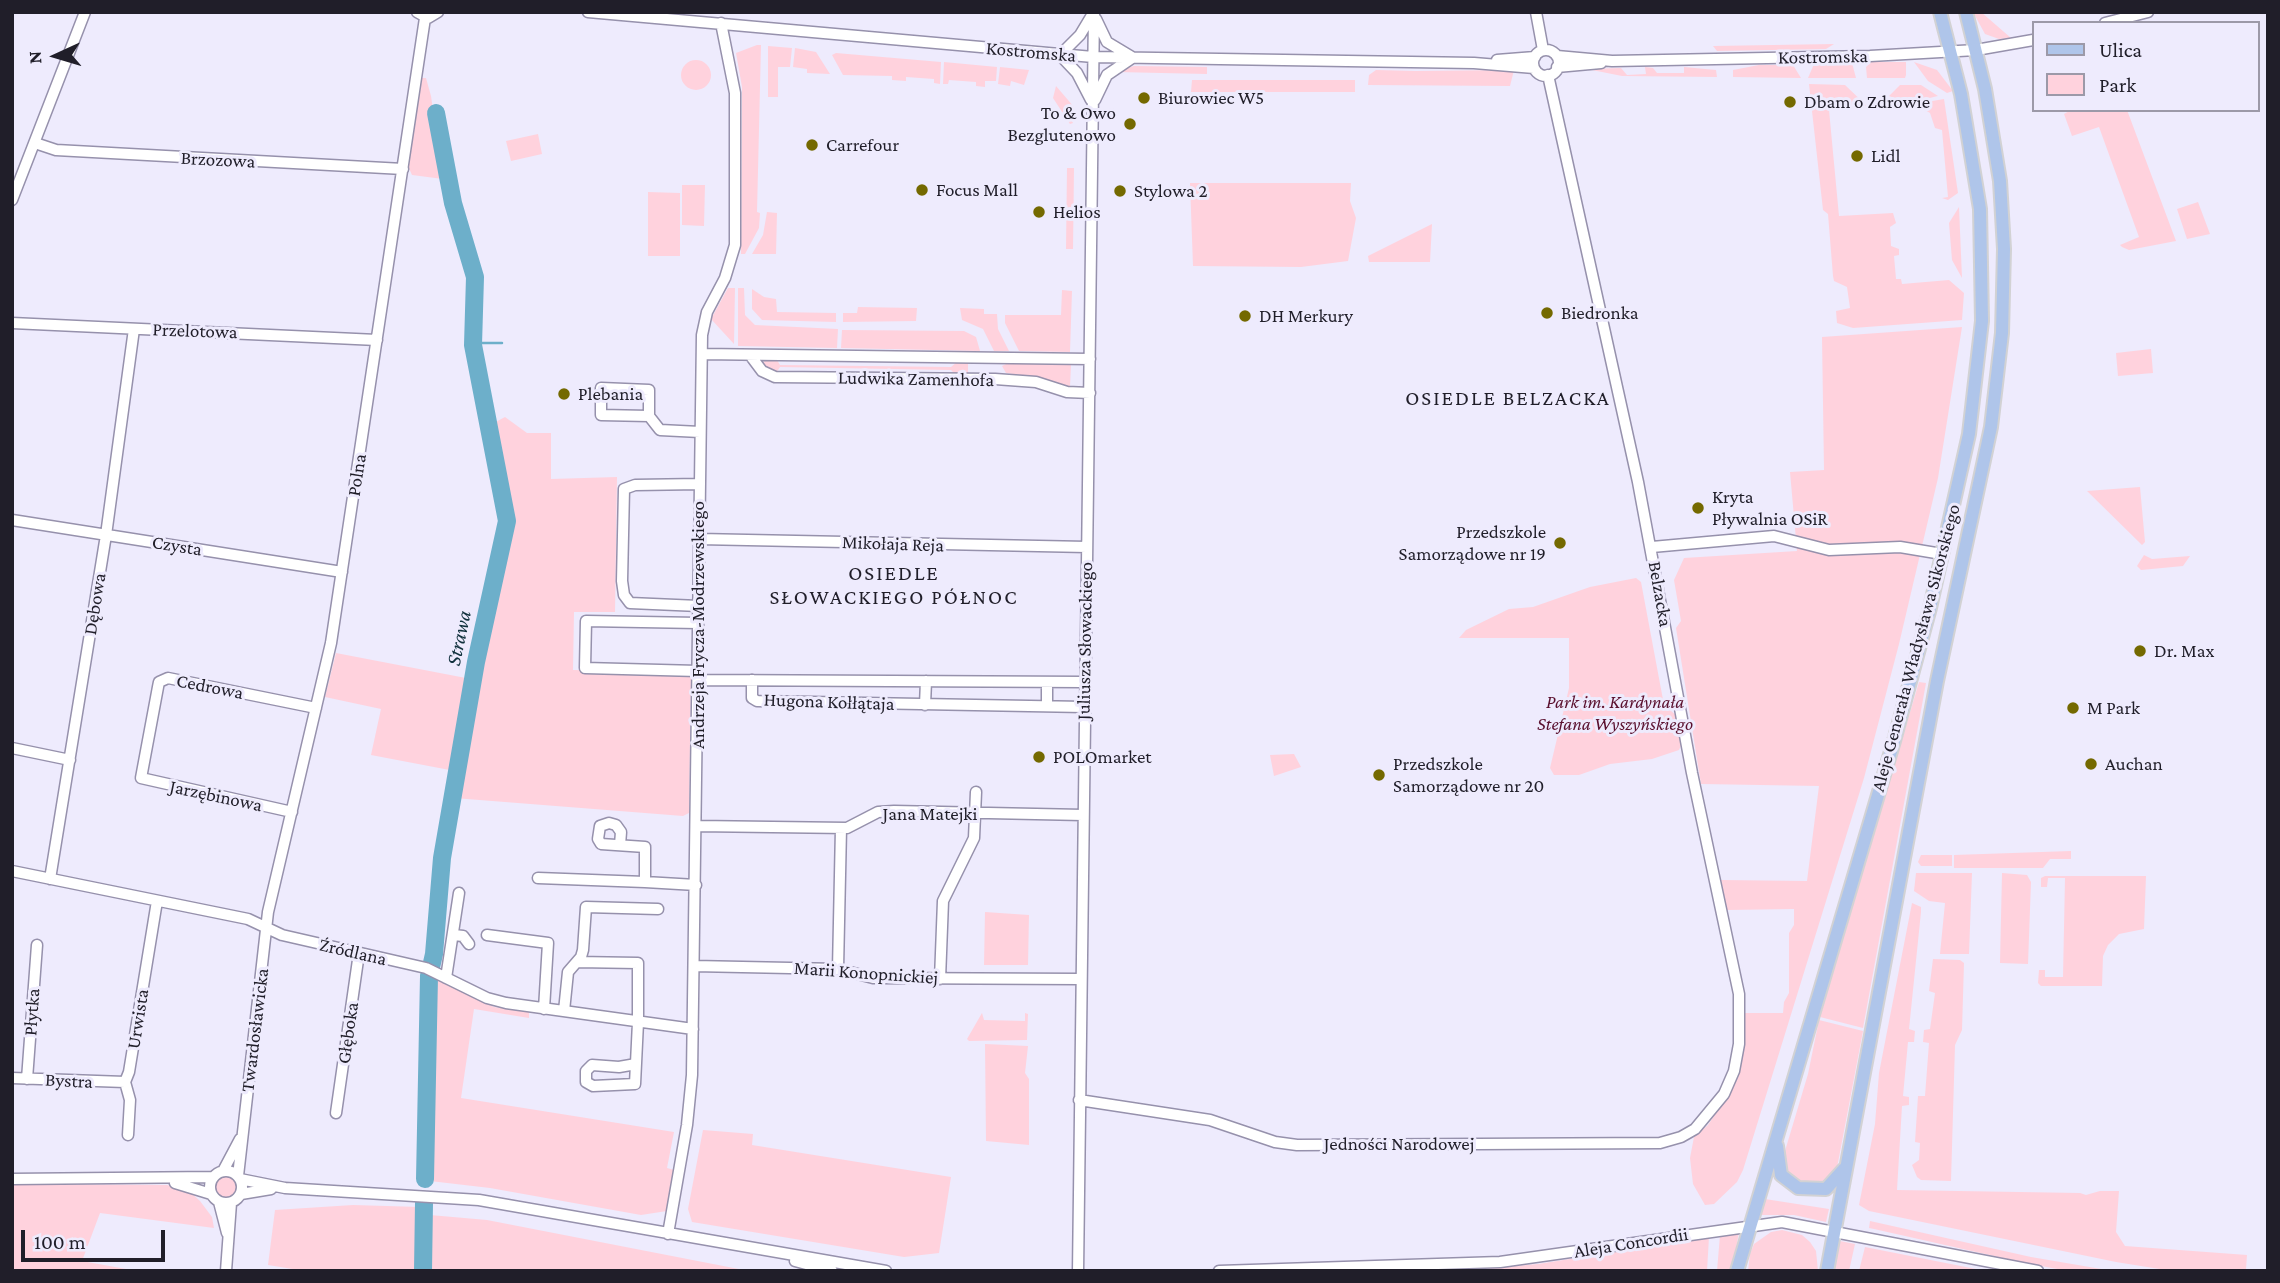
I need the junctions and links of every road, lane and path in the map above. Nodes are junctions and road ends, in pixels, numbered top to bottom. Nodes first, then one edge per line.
1 (85, 12) edge
2 (438, 12) edge
3 (588, 12) edge
4 (1094, 12) edge
5 (1536, 12) edge
6 (1940, 12) edge
7 (1966, 12) edge
8 (2148, 12) edge
9 (421, 15) edge
10 (2113, 21) edge
11 (721, 23) junction
12 (2032, 40) edge
13 (1976, 50) junction
14 (1952, 51) junction
15 (1060, 55) junction
16 (1093, 58) junction
17 (1133, 58) junction
18 (1537, 58) junction
19 (1557, 62) junction
20 (1548, 75) junction
21 (1093, 104) junction
22 (35, 143) junction
23 (403, 169) junction
24 (12, 200) edge
25 (12, 323) edge
26 (134, 329) junction
27 (377, 340) junction
28 (702, 354) junction
29 (750, 355) junction
30 (992, 359) junction
31 (1090, 359) junction
32 (995, 379) junction
33 (1090, 393) junction
34 (649, 416) junction
35 (700, 432) junction
36 (700, 484) junction
37 (12, 520) edge
38 (106, 535) junction
39 (699, 539) junction
40 (1087, 547) junction
41 (1652, 547) junction
42 (1942, 554) junction
43 (342, 572) junction
44 (699, 606) junction
45 (698, 624) junction
46 (698, 675) junction
47 (752, 680) junction
48 (926, 681) junction
49 (1047, 682) junction
50 (1084, 682) junction
51 (925, 705) junction
52 (1047, 706) junction
53 (1084, 707) junction
54 (316, 708) junction
55 (12, 748) edge
56 (70, 760) junction
57 (141, 778) joint
58 (976, 792) dead end
59 (292, 812) junction
60 (976, 813) junction
61 (1083, 815) junction
62 (697, 826) junction
63 (841, 828) junction
64 (620, 845) dead end
65 (12, 871) edge
66 (538, 878) dead end
67 (50, 879) junction
68 (645, 882) junction
69 (696, 885) junction
70 (459, 893) dead end
71 (157, 901) junction
72 (658, 909) dead end
73 (267, 929) junction
74 (454, 935) junction
75 (486, 935) dead end
76 (469, 944) dead end
77 (37, 945) dead end
78 (359, 953) junction
79 (577, 962) junction
80 (694, 966) junction
81 (838, 969) junction
82 (446, 978) junction
83 (940, 979) junction
84 (1080, 979) junction
85 (544, 1009) junction
86 (564, 1012) junction
87 (638, 1022) junction
88 (693, 1029) junction
89 (636, 1064) junction
90 (12, 1078) edge
91 (27, 1079) junction
92 (125, 1082) junction
93 (1079, 1100) junction
94 (1712, 1110) joint
95 (336, 1113) dead end
96 (1778, 1128) junction
97 (243, 1132) junction
98 (128, 1135) dead end
99 (1846, 1166) junction
100 (223, 1171) junction
101 (213, 1177) junction
102 (239, 1178) junction
103 (12, 1179) edge
104 (158, 1179) junction
105 (285, 1188) junction
106 (211, 1194) junction
107 (241, 1194) junction
108 (219, 1202) junction
109 (231, 1203) junction
110 (1749, 1226) junction
111 (1835, 1231) junction
112 (668, 1234) junction
113 (228, 1240) junction
114 (730, 1244) junction
115 (226, 1271) edge
116 (832, 1271) edge
117 (886, 1271) edge
118 (1078, 1271) edge
119 (1219, 1271) edge
120 (1737, 1271) edge
121 (1827, 1271) edge
122 (2038, 1271) edge

1 - 22 street
2 - 9 street
3 - 11 street, Kostromska
4 - 15 street
4 - 16 street, Juliusza Słowackiego
4 - 17 street
5 - 18 street
6 - 14 main road, Aleje Generała Władysława Sikorskiego
7 - 13 main road, Aleje Generała Władysława Sikorskiego
8 - 10 street
9 - 23 street, Polna
11 - 15 street, Kostromska
11 - 28 street, Andrzeja Frycza-Modrzewskiego
12 - 13 street, Kostromska
13 - 14 street, Kostromska
13 - 99 main road, Aleje Generała Władysława Sikorskiego
14 - 19 street, Kostromska
14 - 42 main road, Aleje Generała Władysława Sikorskiego
15 - 16 street, Kostromska
15 - 21 street
16 - 17 street, Kostromska
16 - 21 street, Juliusza Słowackiego
17 - 18 street, Kostromska
17 - 21 street
18 - 19 street
18 - 20 street
19 - 20 street
20 - 41 street, Belzacka
21 - 31 street, Juliusza Słowackiego
22 - 23 street, Brzozowa
22 - 24 street
23 - 27 street, Polna
25 - 26 street, Przelotowa
26 - 27 street, Przelotowa
26 - 38 street, Dębowa
27 - 43 street, Polna
28 - 29 street, Ludwika Zamenhofa
28 - 35 street, Andrzeja Frycza-Modrzewskiego
29 - 30 street, Ludwika Zamenhofa
29 - 32 street, Ludwika Zamenhofa
30 - 31 street, Ludwika Zamenhofa
30 - 32 street
31 - 33 street, Juliusza Słowackiego
32 - 33 street, Ludwika Zamenhofa
33 - 40 street, Juliusza Słowackiego
34 - 34 street
34 - 35 street
35 - 36 street, Andrzeja Frycza-Modrzewskiego
36 - 39 street, Andrzeja Frycza-Modrzewskiego
36 - 44 street
37 - 38 street, Czysta
38 - 43 street, Czysta
38 - 56 street, Dębowa
39 - 40 street, Mikołaja Reja
39 - 44 street, Andrzeja Frycza-Modrzewskiego
40 - 50 street, Juliusza Słowackiego
41 - 42 street
41 - 94 street, Belzacka
42 - 96 main road, Aleje Generała Władysława Sikorskiego
43 - 54 street, Polna
44 - 45 street, Andrzeja Frycza-Modrzewskiego
45 - 46 street, Andrzeja Frycza-Modrzewskiego
45 - 46 street, Hugona Kołłątaja
46 - 47 street, Hugona Kołłątaja
46 - 62 street, Andrzeja Frycza-Modrzewskiego
47 - 48 street, Hugona Kołłątaja
47 - 51 street, Hugona Kołłątaja
48 - 49 street, Hugona Kołłątaja
48 - 51 street
49 - 50 street, Hugona Kołłątaja
49 - 52 street
50 - 53 street, Juliusza Słowackiego
51 - 52 street, Hugona Kołłątaja
52 - 53 street, Hugona Kołłątaja
53 - 61 street, Juliusza Słowackiego
54 - 57 street, Cedrowa
54 - 59 street, Polna
55 - 56 street
56 - 67 street, Dębowa
57 - 59 street, Jarzębinowa
58 - 60 street
59 - 73 street, Polna
60 - 61 street, Jana Matejki
60 - 63 street, Jana Matejki
60 - 83 street
61 - 84 street, Juliusza Słowackiego
62 - 63 street, Jana Matejki
62 - 69 street, Andrzeja Frycza-Modrzewskiego
63 - 81 street
64 - 68 street
65 - 67 street, Źródlana
66 - 68 street
67 - 71 street, Źródlana
68 - 69 street
69 - 80 street, Andrzeja Frycza-Modrzewskiego
70 - 74 street
71 - 73 street, Źródlana
71 - 92 street, Urwista
72 - 79 street
73 - 78 street, Źródlana
73 - 97 street, Twardosławicka
74 - 76 street
74 - 82 street
75 - 85 street
77 - 91 street, Płytka
78 - 82 street, Źródlana
78 - 95 street, Głęboka
79 - 86 street
79 - 87 street
80 - 81 street, Marii Konopnickiej
80 - 88 street, Andrzeja Frycza-Modrzewskiego
81 - 83 street, Marii Konopnickiej
82 - 85 street, Źródlana
83 - 84 street, Marii Konopnickiej
84 - 93 street, Juliusza Słowackiego
85 - 86 street, Źródlana
86 - 87 street, Źródlana
87 - 88 street, Źródlana
87 - 89 street
88 - 112 street, Andrzeja Frycza-Modrzewskiego
89 - 89 street
90 - 91 street, Bystra
91 - 92 street, Bystra
92 - 98 street, Urwista
93 - 94 street, Jedności Narodowej
93 - 118 street, Juliusza Słowackiego
96 - 99 main road
96 - 110 main road, Aleje Generała Władysława Sikorskiego
97 - 100 street, Twardosławicka
97 - 102 street, Twardosławicka
99 - 111 main road, Aleje Generała Władysława Sikorskiego
100 - 101 street
100 - 102 street
101 - 104 street
101 - 106 street
102 - 105 street
102 - 107 street
103 - 104 street
104 - 106 street
105 - 107 street
105 - 112 street
106 - 108 street
107 - 109 street
108 - 109 street
108 - 113 street
109 - 113 street
110 - 111 street, Aleja Concordii
110 - 119 street, Aleja Concordii
110 - 120 main road, Aleje Generała Władysława Sikorskiego
111 - 121 main road, Aleje Generała Władysława Sikorskiego
111 - 122 street, Aleja Concordii
112 - 114 street
113 - 115 street
114 - 116 street
114 - 117 street

